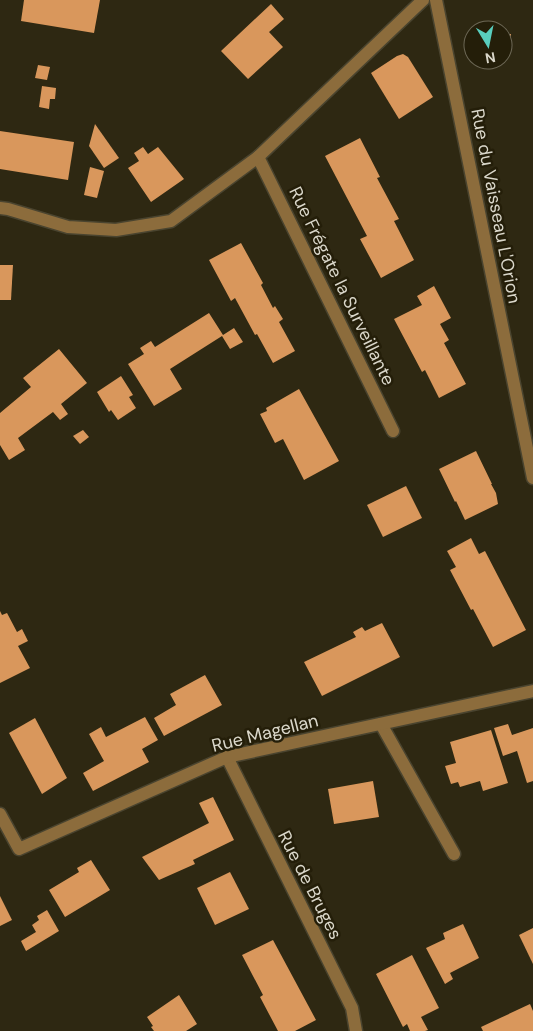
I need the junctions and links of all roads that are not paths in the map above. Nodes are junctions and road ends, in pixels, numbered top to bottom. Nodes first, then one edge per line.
1 (423, 0) edge
2 (436, 0) edge
3 (258, 157) junction
4 (0, 208) edge
5 (394, 431) dead end
6 (533, 478) edge
7 (533, 691) edge
8 (381, 724) junction
9 (227, 757) junction
10 (0, 814) edge
11 (454, 854) dead end
12 (356, 1031) edge

1 - 3 street
2 - 6 street, Rue du Vaisseau L'Orion
3 - 4 street
3 - 5 street, Rue Frégate la Surveillante
7 - 8 street, Rue Magellan
8 - 9 street, Rue Magellan
8 - 11 street
9 - 10 street, Rue Magellan
9 - 12 street, Rue de Bruges

